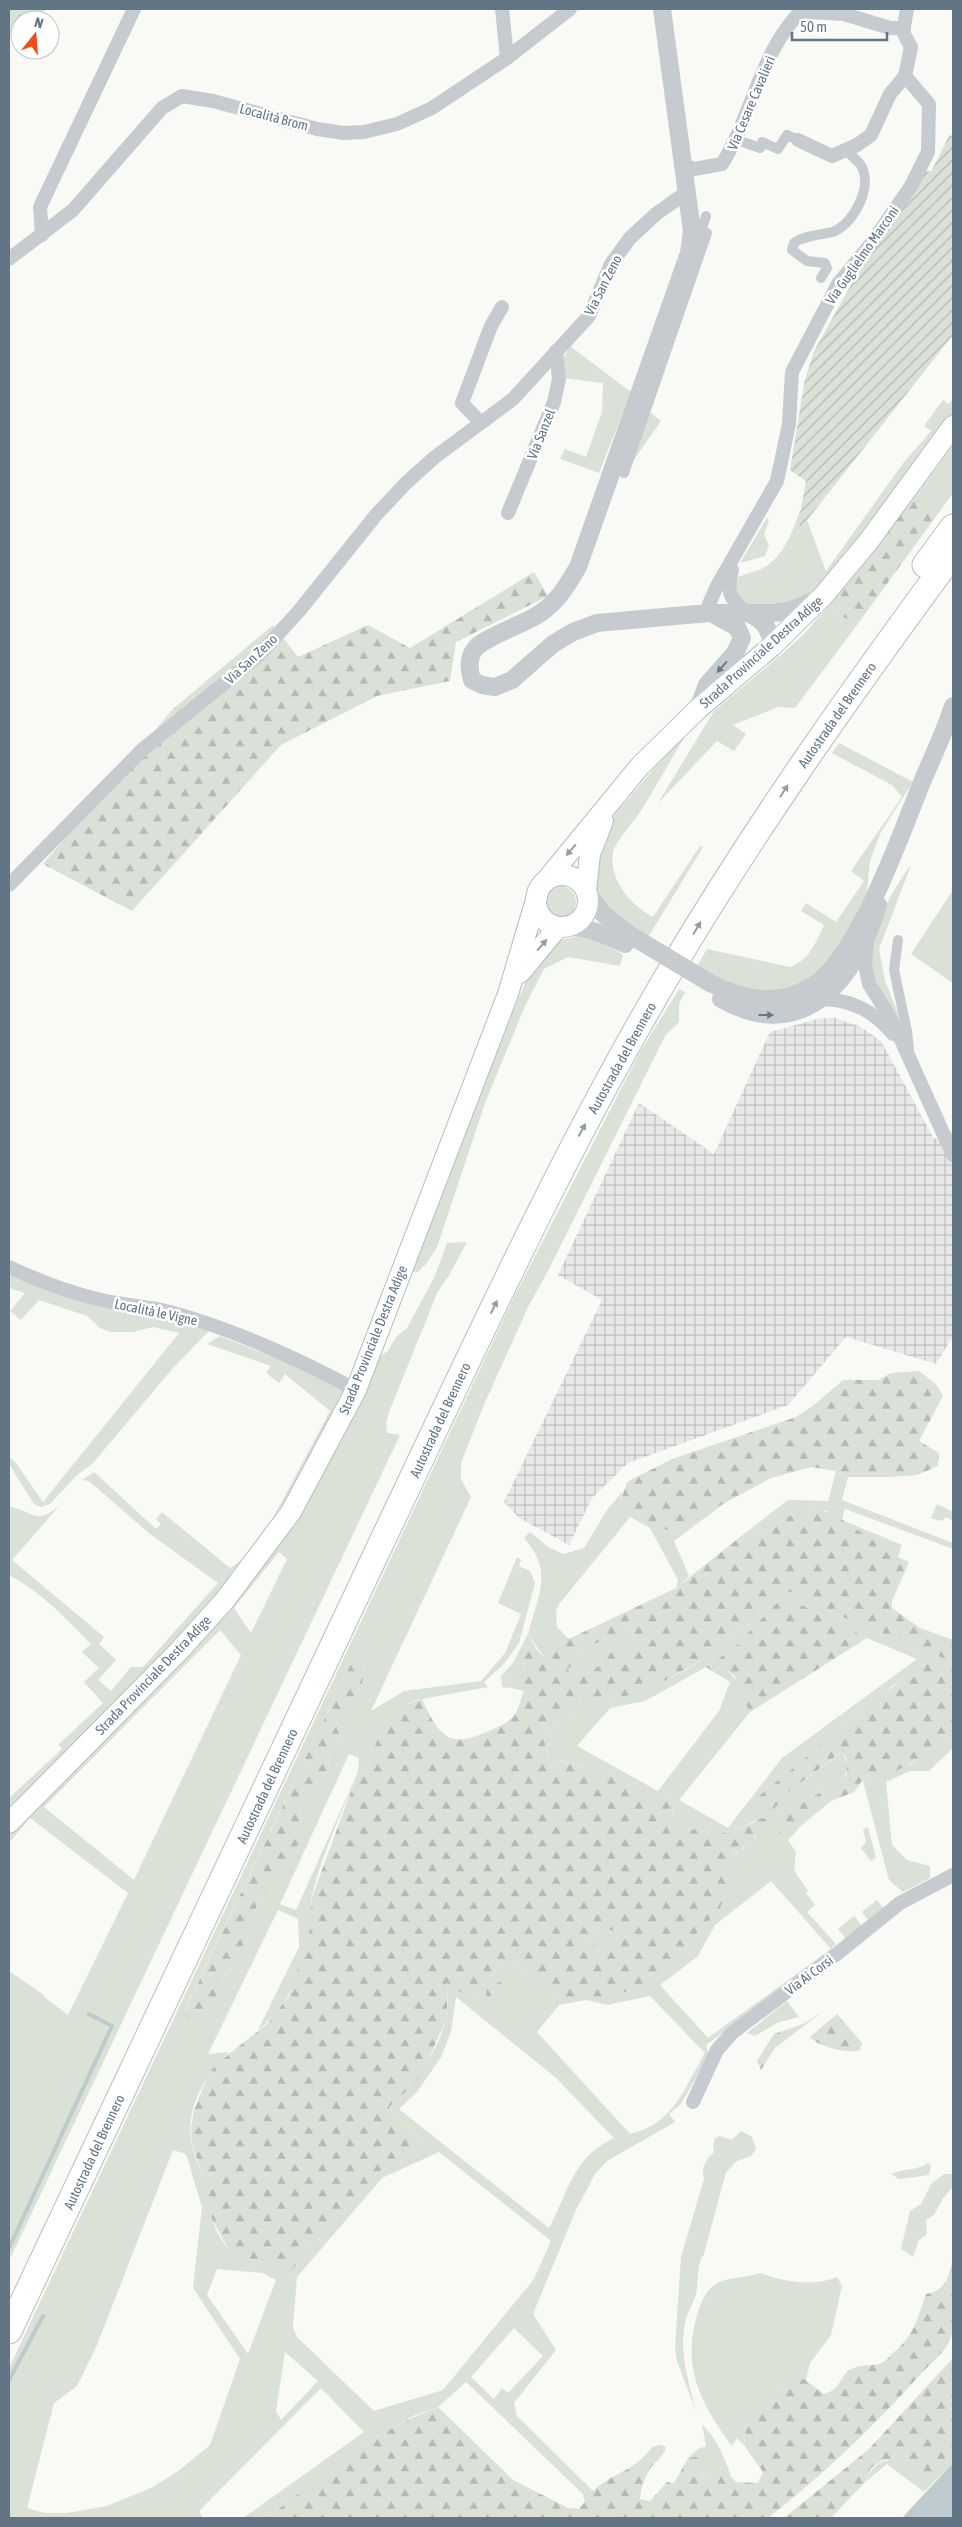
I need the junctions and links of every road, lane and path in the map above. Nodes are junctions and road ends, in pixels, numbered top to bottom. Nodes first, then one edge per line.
1 (134, 9) edge
2 (502, 9) edge
3 (570, 9) edge
4 (662, 9) edge
5 (804, 9) edge
6 (907, 9) edge
7 (904, 28) junction
8 (507, 58) junction
9 (905, 76) junction
10 (798, 140) joint
11 (739, 146) junction
12 (846, 150) junction
13 (683, 164) junction
14 (686, 192) junction
15 (706, 216) dead end
16 (42, 235) junction
17 (9, 259) edge
18 (822, 278) dead end
19 (502, 307) dead end
20 (556, 351) junction
21 (480, 422) junction
22 (953, 426) edge
23 (624, 473) dead end
24 (508, 513) dead end
25 (953, 527) edge
26 (739, 550) junction
27 (953, 554) edge
28 (823, 596) junction
29 (709, 612) junction
30 (747, 612) junction
31 (772, 646) junction
32 (953, 706) edge
33 (698, 709) junction
34 (614, 800) junction
35 (894, 852) junction
36 (9, 885) edge
37 (541, 888) junction
38 (586, 891) junction
39 (562, 927) junction
40 (627, 939) junction
41 (867, 940) junction
42 (898, 940) dead end
43 (843, 955) junction
44 (843, 978) junction
45 (872, 988) junction
46 (818, 992) junction
47 (508, 994) junction
48 (864, 1009) junction
49 (909, 1056) junction
50 (953, 1155) edge
51 (9, 1267) edge
52 (356, 1390) junction
53 (9, 1823) edge
54 (953, 1875) edge
55 (693, 2102) dead end
56 (9, 2296) edge
57 (9, 2332) edge

1 - 16 street
2 - 8 street
3 - 8 street, Località Brom
4 - 13 street
5 - 7 street
5 - 11 street, Via Cesare Cavalieri
6 - 7 street
7 - 9 street
8 - 16 street, Località Brom
9 - 12 street
9 - 26 street, Via Guglielmo Marconi
10 - 11 street
10 - 12 street
11 - 13 street, Via Cesare Cavalieri
12 - 18 street
13 - 14 street
14 - 20 street, Via San Zeno
14 - 29 street
15 - 23 street
16 - 17 street, Località Brom
19 - 21 street
20 - 21 street, Via San Zeno
20 - 24 street, Via Sanzel
21 - 36 street, Via San Zeno
22 - 28 main road, Strada Provinciale Destra Adige
25 - 56 highway, Autostrada del Brennero
26 - 29 street, Via Guglielmo Marconi
26 - 30 street, Via Guglielmo Marconi
57 -> 27 highway, Autostrada del Brennero
28 - 30 street
28 - 31 main road, Strada Provinciale Destra Adige
29 - 30 street
29 -> 33 street
30 - 31 street
31 - 33 main road, Strada Provinciale Destra Adige
32 - 35 street
33 - 34 main road, Strada Provinciale Destra Adige
34 -> 37 main road, Strada Provinciale Destra Adige
34 - 38 main road, Strada Provinciale Destra Adige
35 - 41 street
35 - 43 street
37 - 38 main road
37 - 39 main road
37 - 47 main road, Strada Provinciale Destra Adige
38 - 39 main road
38 - 40 street
39 - 40 street
47 -> 39 main road, Strada Provinciale Destra Adige
40 - 46 street, bridge
41 - 44 street
41 - 45 street
42 - 49 street
43 - 44 street
43 - 46 street
44 - 45 street
44 - 46 street
44 - 48 street
45 - 49 street
46 - 48 street
47 - 52 main road, Strada Provinciale Destra Adige
48 - 49 street
49 - 50 street
51 - 52 street, Località le Vigne
52 - 53 main road, Strada Provinciale Destra Adige
54 - 55 street, Via Ai Corsi

